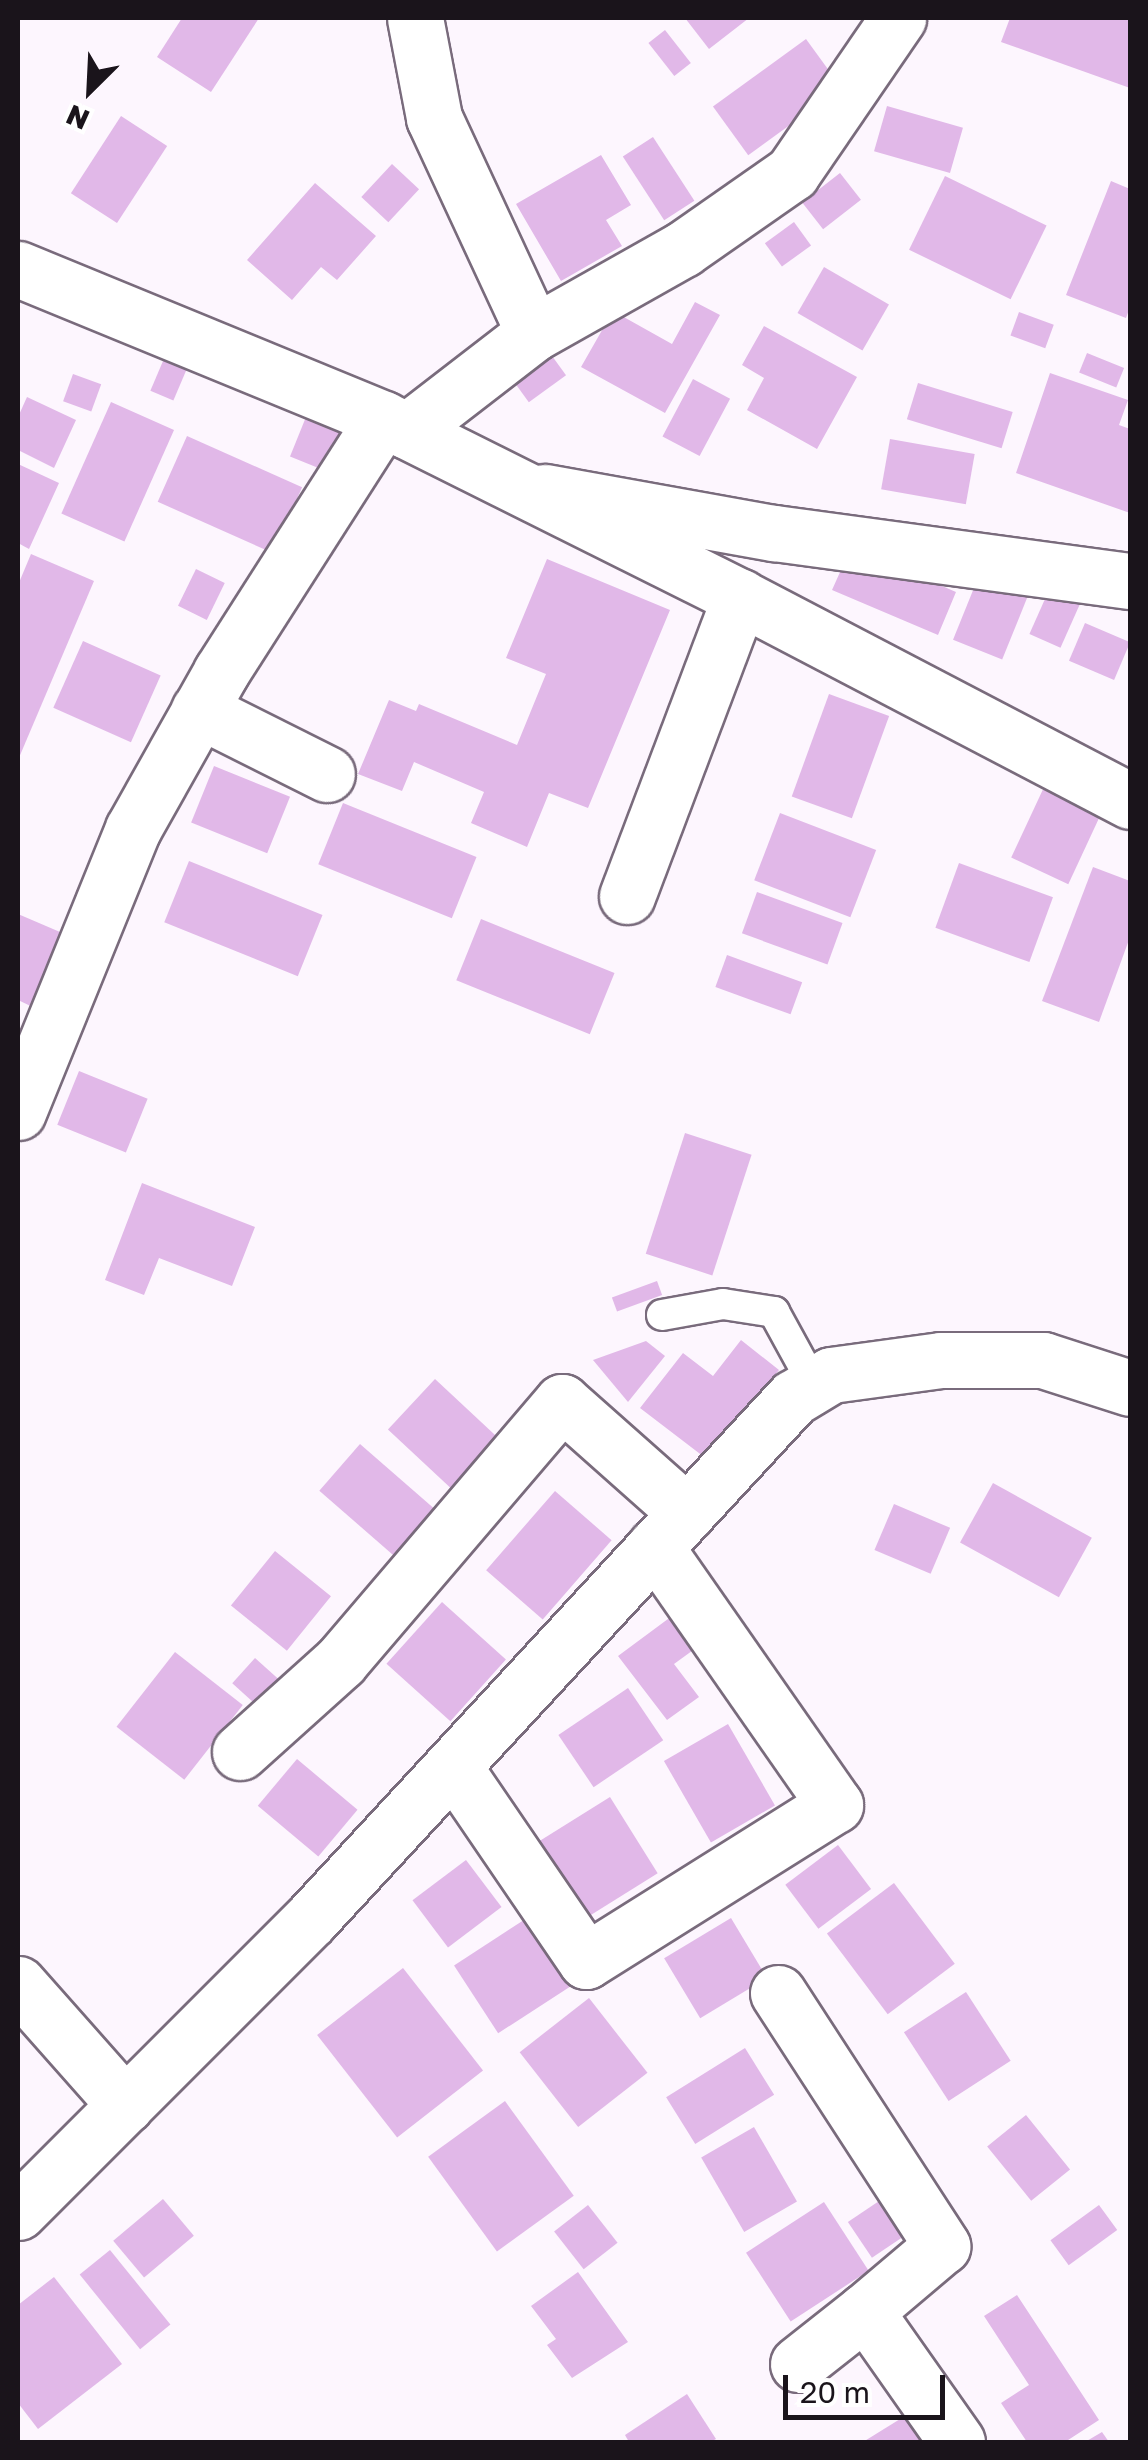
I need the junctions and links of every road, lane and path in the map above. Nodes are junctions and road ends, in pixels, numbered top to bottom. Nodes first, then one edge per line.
1 (415, 18) edge
2 (898, 18) edge
3 (18, 269) edge
4 (534, 334) junction
5 (395, 425) junction
6 (514, 487) junction
7 (1130, 581) edge
8 (740, 597) junction
9 (199, 710) junction
10 (326, 774) dead end
11 (1130, 801) edge
12 (627, 896) dead end
13 (18, 1112) edge
14 (662, 1315) dead end
15 (814, 1385) junction
16 (1130, 1388) edge
17 (671, 1530) junction
18 (240, 1752) dead end
19 (453, 1766) junction
20 (18, 1984) edge
21 (778, 1992) dead end
22 (125, 2105) junction
23 (18, 2212) edge
24 (865, 2311) junction
25 (798, 2364) dead end
26 (958, 2442) edge

1 - 4 street
2 - 4 street
3 - 5 street
4 - 5 street
5 - 6 street
5 - 9 street
6 - 7 street
6 - 8 street
8 - 11 street
8 - 12 street
9 - 10 street
9 - 13 street
14 - 15 lane
15 - 16 street
15 - 17 street
17 - 18 street
17 - 19 street
17 - 19 street
19 - 22 street
20 - 22 street
21 - 24 street
22 - 23 street
24 - 25 street
24 - 26 street

